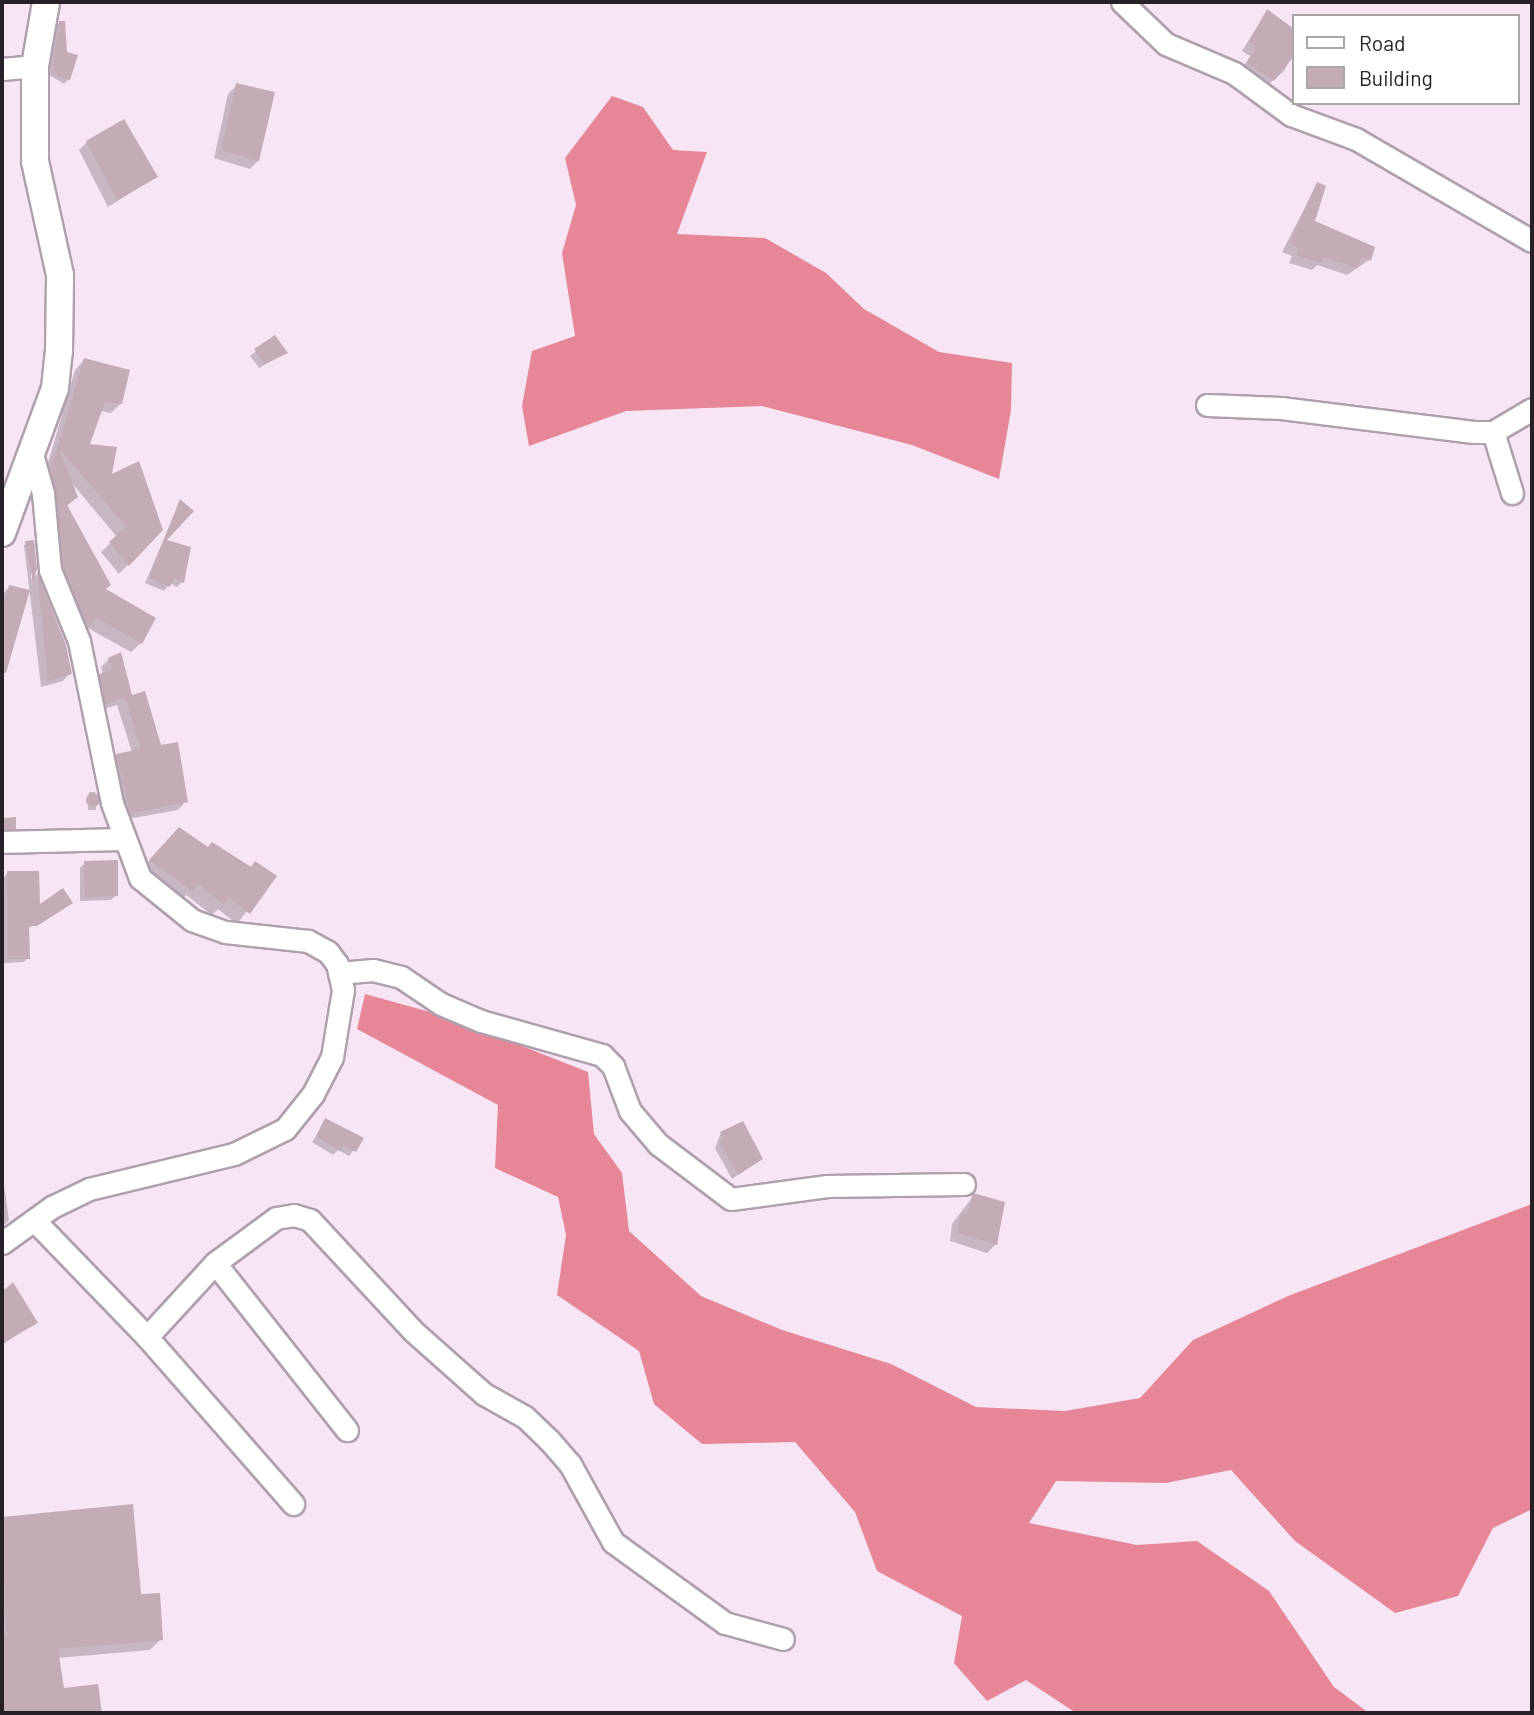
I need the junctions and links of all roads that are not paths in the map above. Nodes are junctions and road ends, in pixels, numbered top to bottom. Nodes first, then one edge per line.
1 (46, 2) edge
2 (1122, 2) edge
3 (35, 66) junction
4 (2, 69) edge
5 (1532, 242) edge
6 (1208, 405) dead end
7 (1532, 408) edge
8 (1493, 432) junction
9 (31, 451) junction
10 (1512, 493) dead end
11 (2, 533) edge
12 (123, 839) junction
13 (2, 842) edge
14 (339, 973) junction
15 (964, 1184) dead end
16 (34, 1220) junction
17 (2, 1243) edge
18 (215, 1263) junction
19 (147, 1337) junction
20 (348, 1430) dead end
21 (293, 1504) dead end
22 (782, 1639) dead end

1 - 3 street
2 - 5 street
3 - 4 street
3 - 9 street
6 - 8 street
7 - 8 street
8 - 10 street
9 - 11 street
9 - 12 street
12 - 13 street
12 - 14 street
14 - 15 street
14 - 16 street
16 - 17 street
16 - 19 street
18 - 19 street
18 - 20 street
18 - 22 street
19 - 21 street

